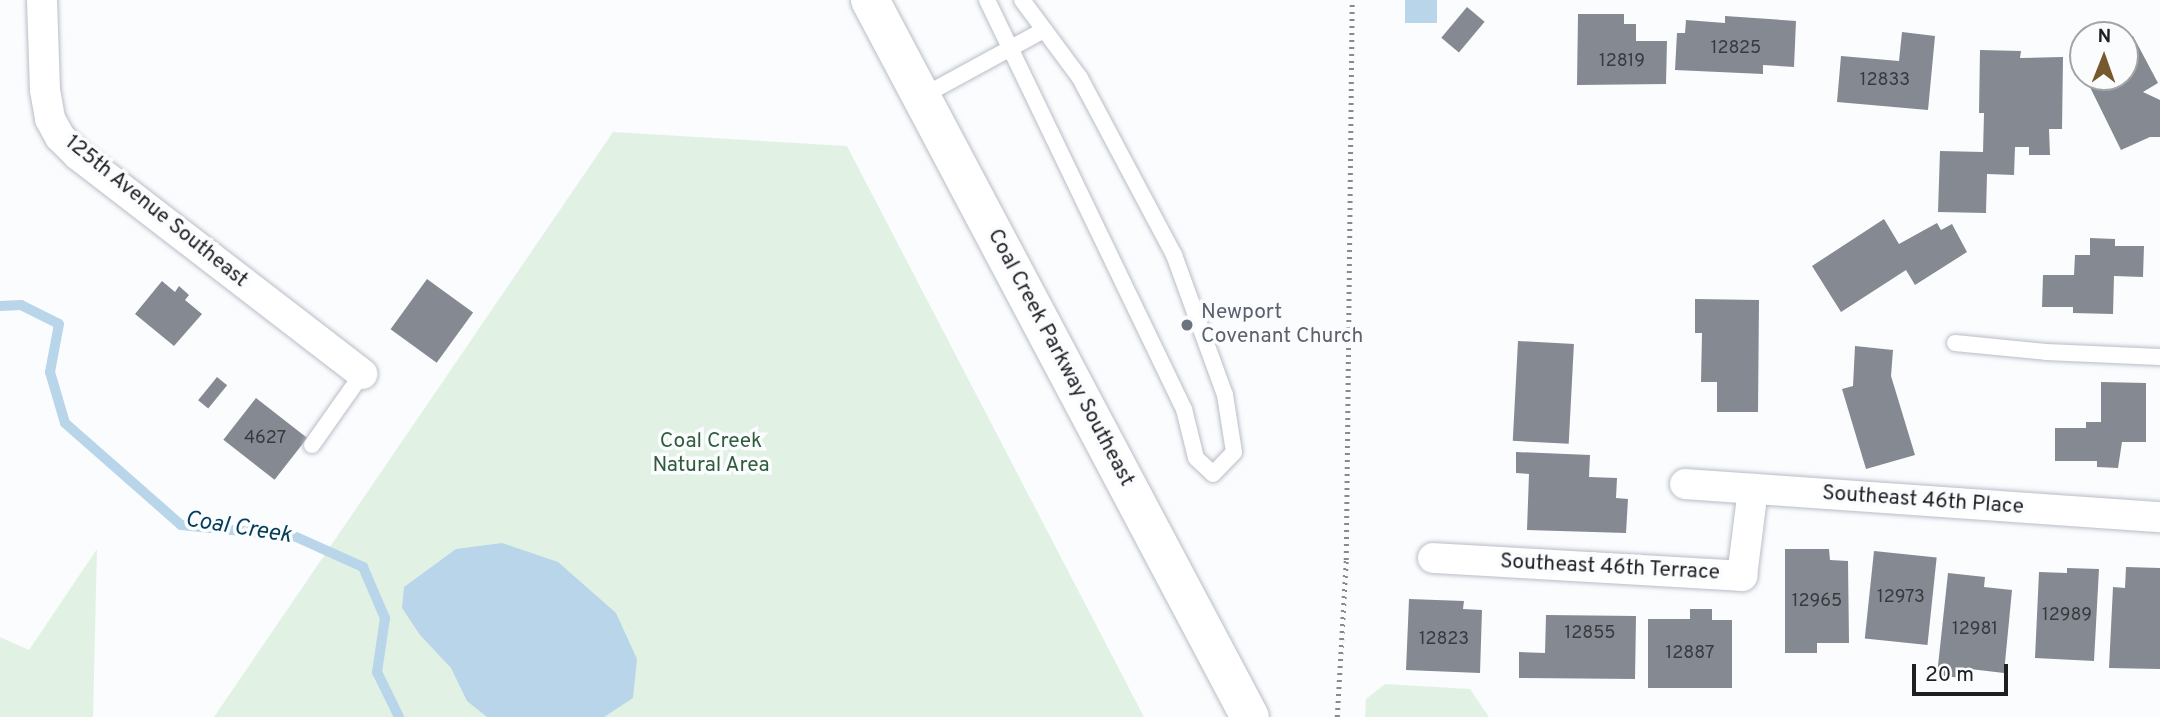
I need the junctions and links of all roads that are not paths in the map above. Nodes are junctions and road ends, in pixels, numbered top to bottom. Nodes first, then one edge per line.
1 (42, 0) edge
2 (870, 0) edge
3 (987, 0) edge
4 (1022, 0) edge
5 (1044, 30) junction
6 (1011, 49) junction
7 (921, 97) junction
8 (1955, 343) dead end
9 (2160, 357) edge
10 (362, 374) joint
11 (312, 445) dead end
12 (1685, 484) dead end
13 (1753, 489) junction
14 (2160, 517) edge
15 (1433, 558) dead end
16 (1250, 717) edge

1 - 10 street, 125th Avenue Southeast
2 - 7 main road, Coal Creek Parkway Southeast
3 - 6 lane
4 - 5 lane
5 - 6 lane
5 - 6 lane
6 - 7 lane
7 - 16 main road, Coal Creek Parkway Southeast
8 - 9 lane
10 - 11 lane
12 - 13 street, Southeast 46th Place
13 - 14 street, Southeast 46th Place
13 - 15 street, Southeast 46th Terrace

